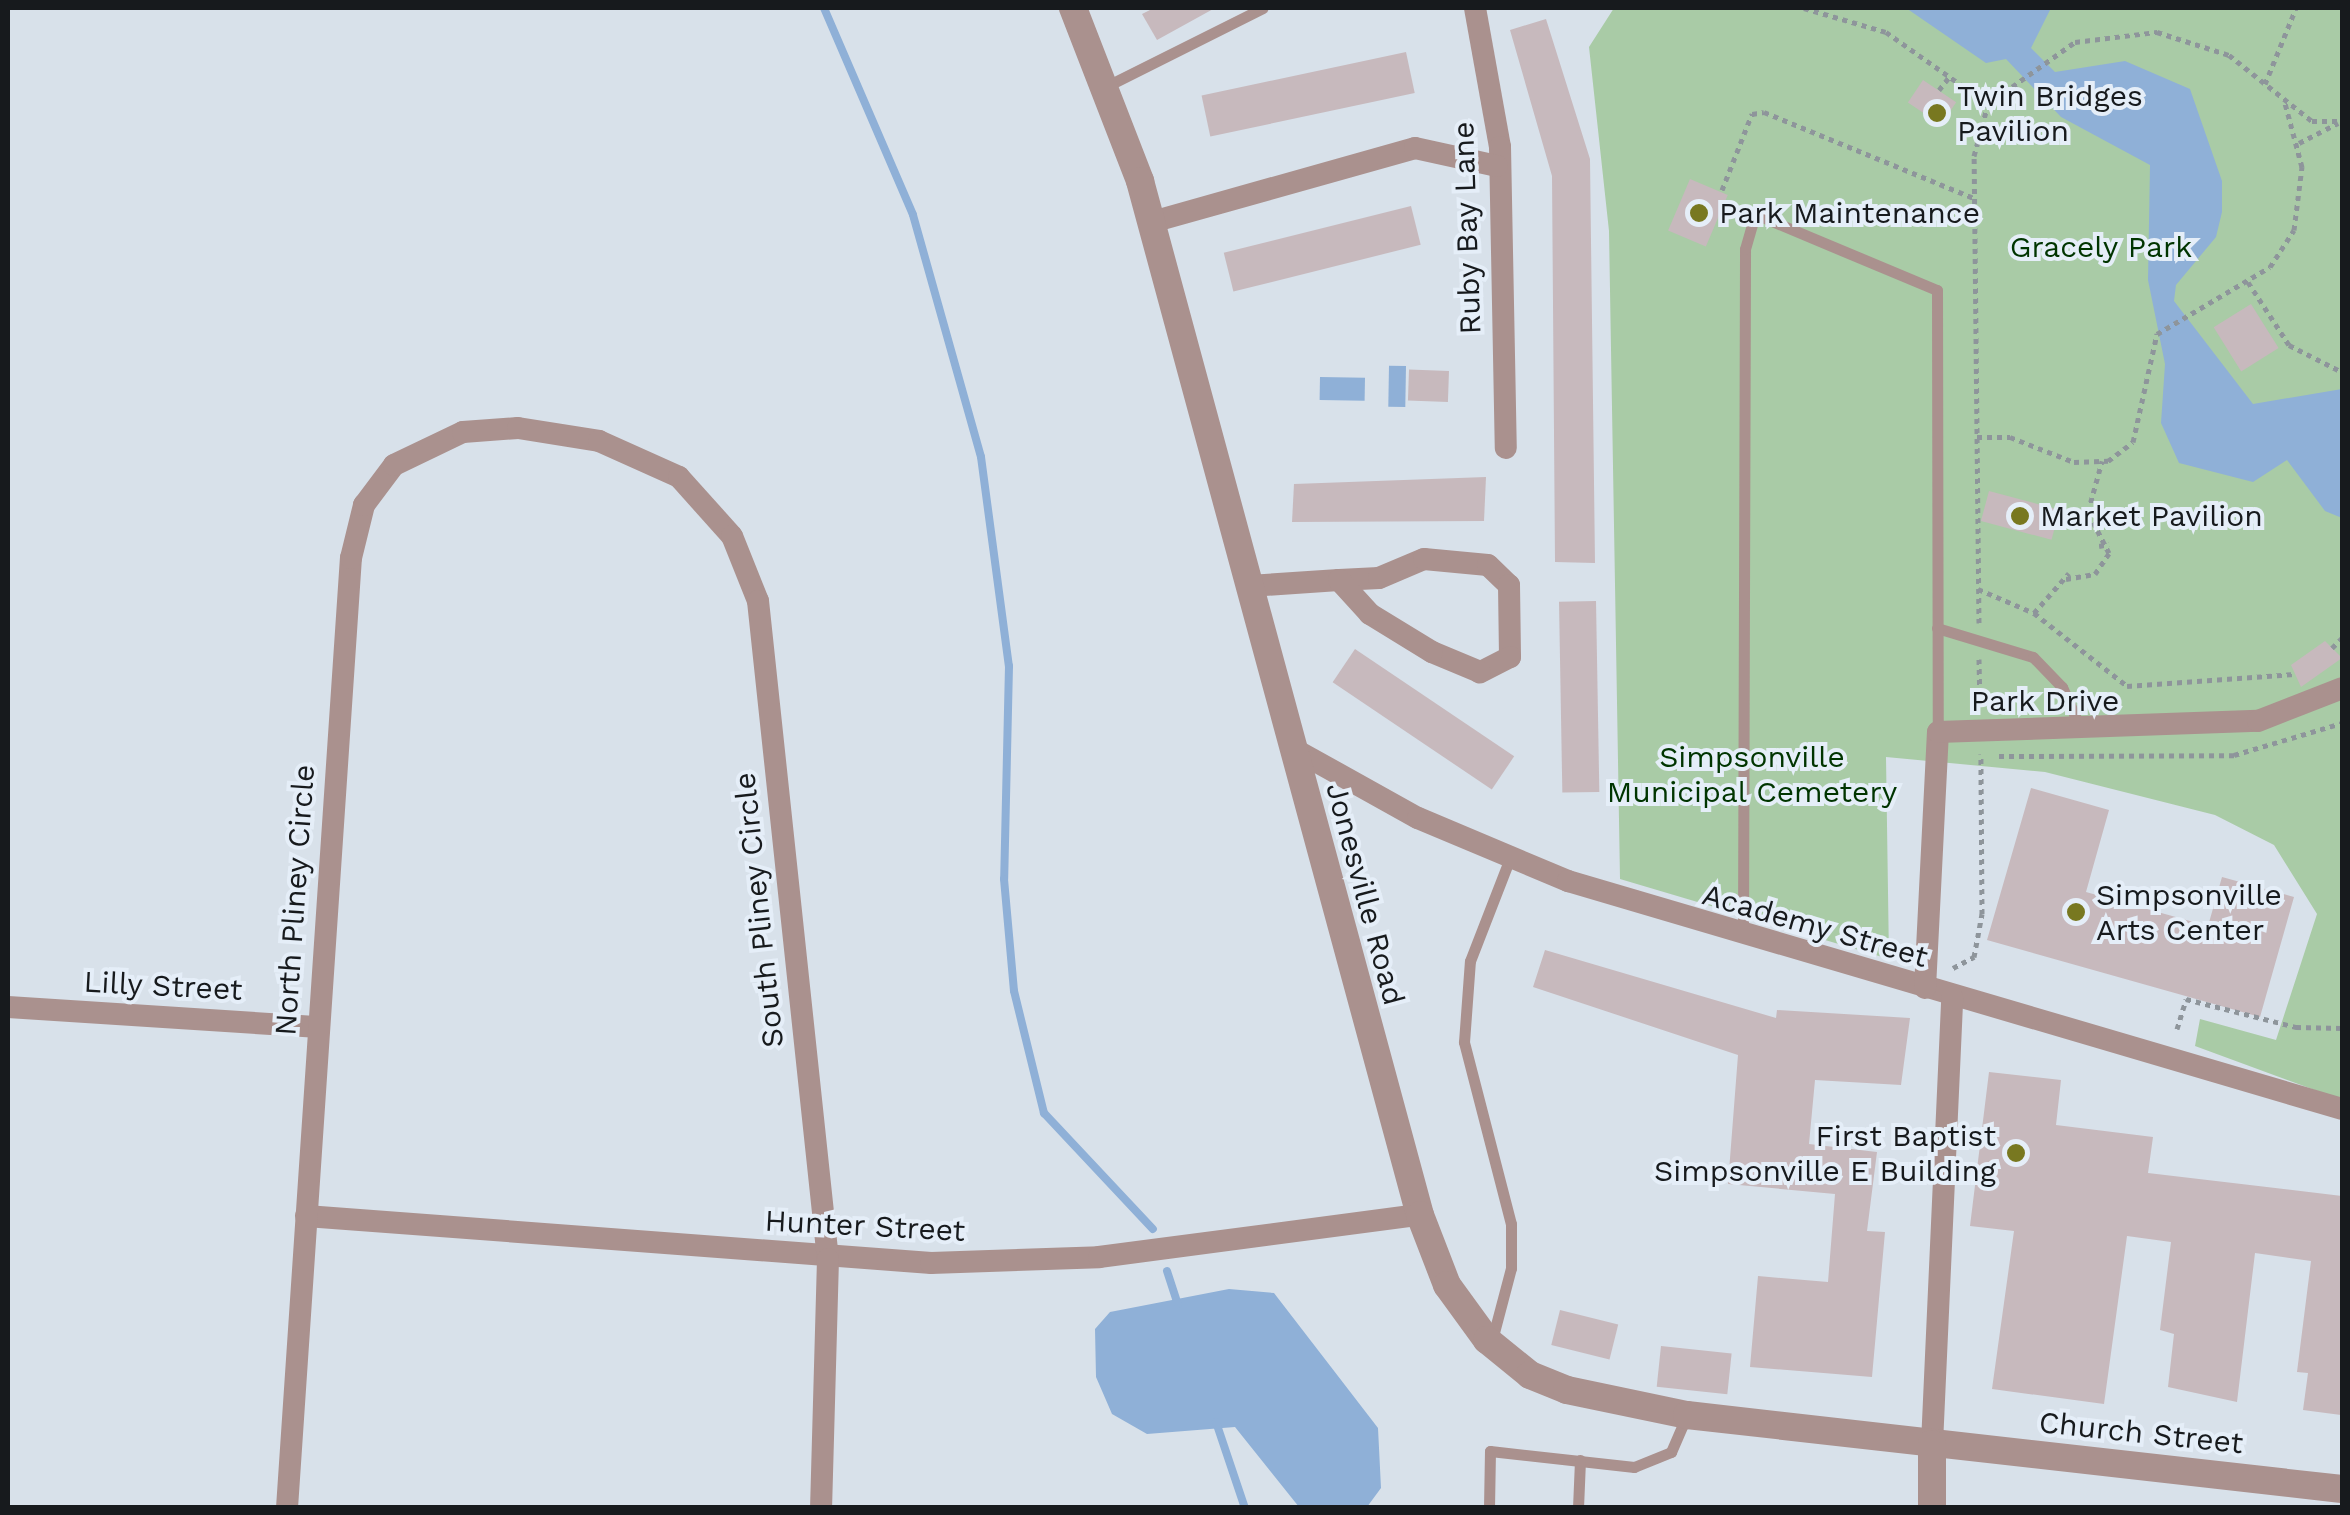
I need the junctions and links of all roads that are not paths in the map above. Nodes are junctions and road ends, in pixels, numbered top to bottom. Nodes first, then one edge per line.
1 (1074, 8) edge
2 (1263, 8) edge
3 (1475, 8) edge
4 (1107, 86) junction
5 (1497, 166) junction
6 (1152, 222) junction
7 (543, 430) joint
8 (1506, 448) dead end
9 (1339, 580) junction
10 (1249, 586) junction
11 (1937, 628) junction
12 (2342, 688) edge
13 (2081, 731) junction
14 (1938, 732) junction
15 (1292, 748) junction
16 (1510, 858) junction
17 (1743, 936) junction
18 (1925, 988) junction
19 (1952, 997) junction
20 (8, 1007) edge
21 (315, 1027) junction
22 (2342, 1109) edge
23 (1420, 1215) junction
24 (306, 1216) junction
25 (828, 1259) junction
26 (1490, 1344) junction
27 (1687, 1415) junction
28 (1932, 1444) junction
29 (1580, 1460) junction
30 (2342, 1489) edge
31 (287, 1508) edge
32 (821, 1508) edge
33 (1489, 1508) edge
34 (1578, 1508) edge
35 (1932, 1508) edge

1 - 4 street, Jonesville Road
2 - 4 lane
3 - 5 street, Ruby Bay Lane
4 - 6 street, Jonesville Road
5 - 6 street
5 - 8 street, Ruby Bay Lane
6 - 10 street, Jonesville Road
7 - 21 street, North Pliney Circle
7 - 25 street, South Pliney Circle
9 - 9 street
9 - 10 street
10 - 15 street, Jonesville Road
11 - 13 lane
11 - 14 lane
11 - 17 lane
12 - 13 street, Park Drive
13 - 14 street, Park Drive
14 - 18 street, Park Drive
15 - 16 street, Academy Street
15 - 23 street, Jonesville Road
16 - 17 street, Academy Street
16 - 26 lane
17 - 18 street, Academy Street
18 - 19 street, Academy Street
19 - 22 street, Academy Street
19 - 28 street
20 - 21 street, Lilly Street
21 - 24 street, North Pliney Circle
23 - 25 street, Hunter Street
23 - 26 street, Jonesville Road
24 - 25 street, Hunter Street
24 - 31 street, North Pliney Circle
25 - 32 street, South Pliney Circle
26 - 27 street, Jonesville Road
27 - 28 street, Jonesville Road
27 - 29 lane
28 - 30 street, Church Street
28 - 35 street
29 - 33 lane
29 - 34 lane

